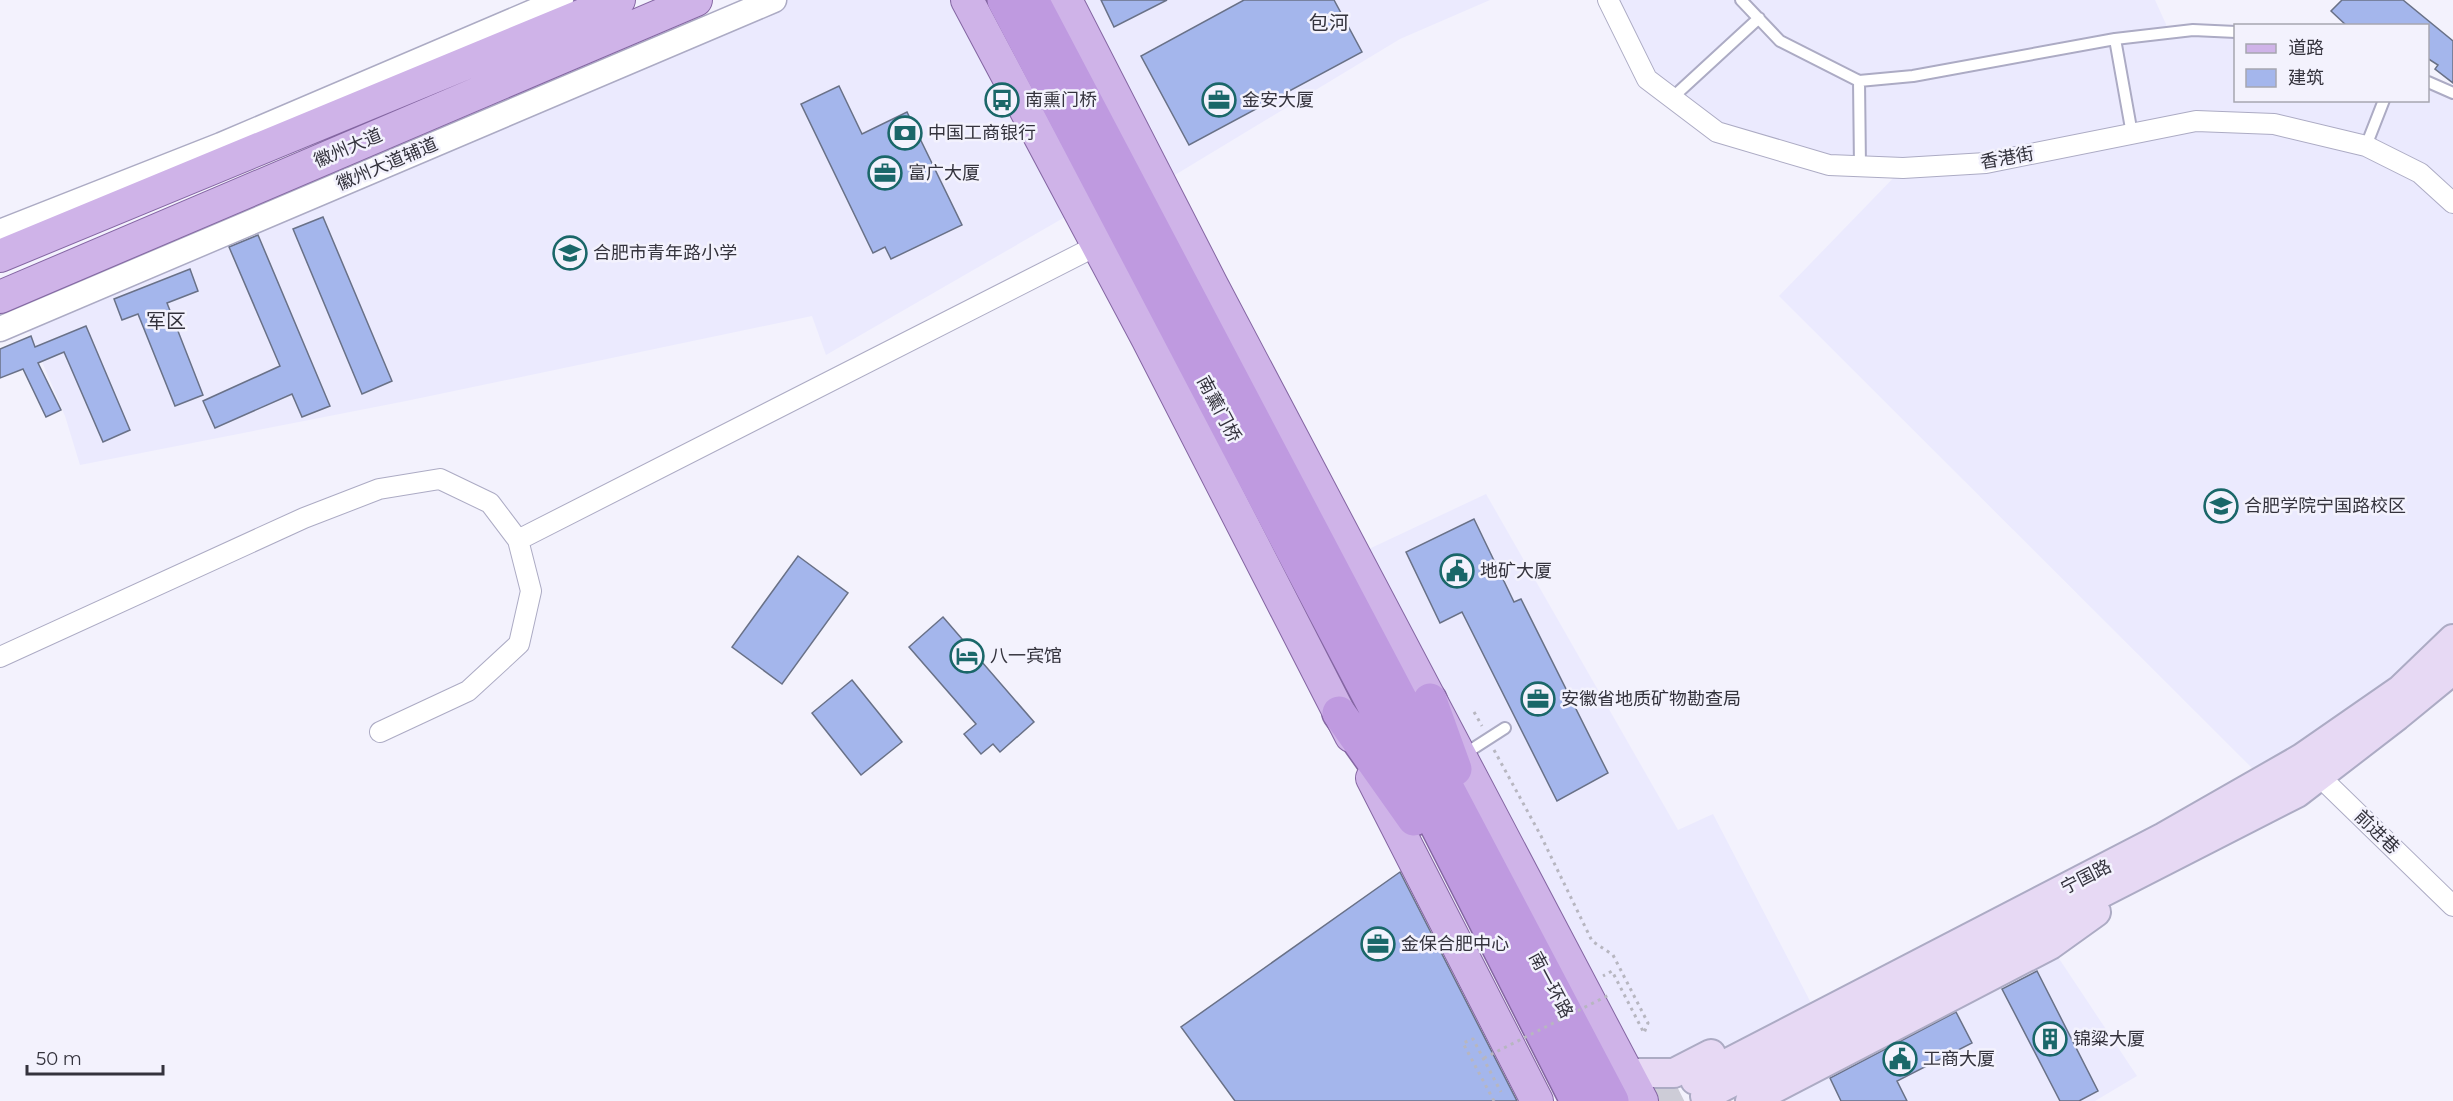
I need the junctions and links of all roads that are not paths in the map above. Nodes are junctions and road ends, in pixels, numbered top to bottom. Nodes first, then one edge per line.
1 (561, 0) edge
2 (619, 0) edge
3 (696, 0) edge
4 (774, 0) edge
5 (967, 0) edge
6 (1004, 0) edge
7 (1032, 0) edge
8 (1066, 0) edge
9 (1608, 0) edge
10 (1741, 0) edge
11 (1759, 18) junction
12 (2234, 32) edge
13 (2115, 39) junction
14 (1859, 81) junction
15 (2429, 83) edge
16 (2453, 93) edge
17 (1672, 98) junction
18 (2383, 102) edge
19 (2132, 134) junction
20 (2366, 146) junction
21 (1860, 167) junction
22 (2453, 203) edge
23 (0, 232) edge
24 (1098, 245) junction
25 (0, 256) edge
26 (0, 297) edge
27 (0, 329) edge
28 (518, 540) junction
29 (2453, 639) edge
30 (0, 657) edge
31 (2453, 670) edge
32 (1430, 700) junction
33 (1339, 713) junction
34 (1505, 728) dead end
35 (380, 732) dead end
36 (1460, 757) junction
37 (2311, 767) junction
38 (1444, 812) junction
39 (2170, 846) junction
40 (1495, 881) junction
41 (2453, 906) edge
42 (1482, 914) junction
43 (1620, 1087) edge
44 (1700, 1088) tunnel mouth
45 (1538, 1101) edge
46 (1577, 1101) edge
47 (1642, 1101) edge
48 (1750, 1101) edge

1 - 23 street
2 - 25 main road, 徽州大道
3 - 26 main road, 徽州大道
4 - 27 street, 徽州大道辅道
5 - 24 main road
6 - 38 highway, 南薰门桥
7 - 38 highway, 南薰门桥
8 - 32 main road
9 - 17 street, 香港街
10 - 11 lane
11 - 14 lane
11 - 17 lane
12 - 13 lane
13 - 14 lane
13 - 19 lane
14 - 21 lane
15 - 16 lane
17 - 21 street, 香港街
18 - 20 lane
19 - 20 street, 香港街
19 - 21 street, 香港街
20 - 22 street, 香港街
24 - 28 street
24 - 33 main road
28 - 30 street
28 - 35 street
29 - 37 main road, 宁国路
31 - 37 main road, 宁国路
32 - 36 main road
32 - 40 highway
33 - 42 highway
33 - 45 main road
34 - 36 lane
36 - 43 main road
37 - 39 main road, 宁国路
37 - 41 street, 前进巷
38 - 40 highway, 南一环路
38 - 42 highway, 南一环路
39 - 43 main road
39 - 44 main road, 宁国路
39 - 48 main road
40 - 43 highway, 南一环路
42 - 46 highway, 南一环路
43 - 47 main road

